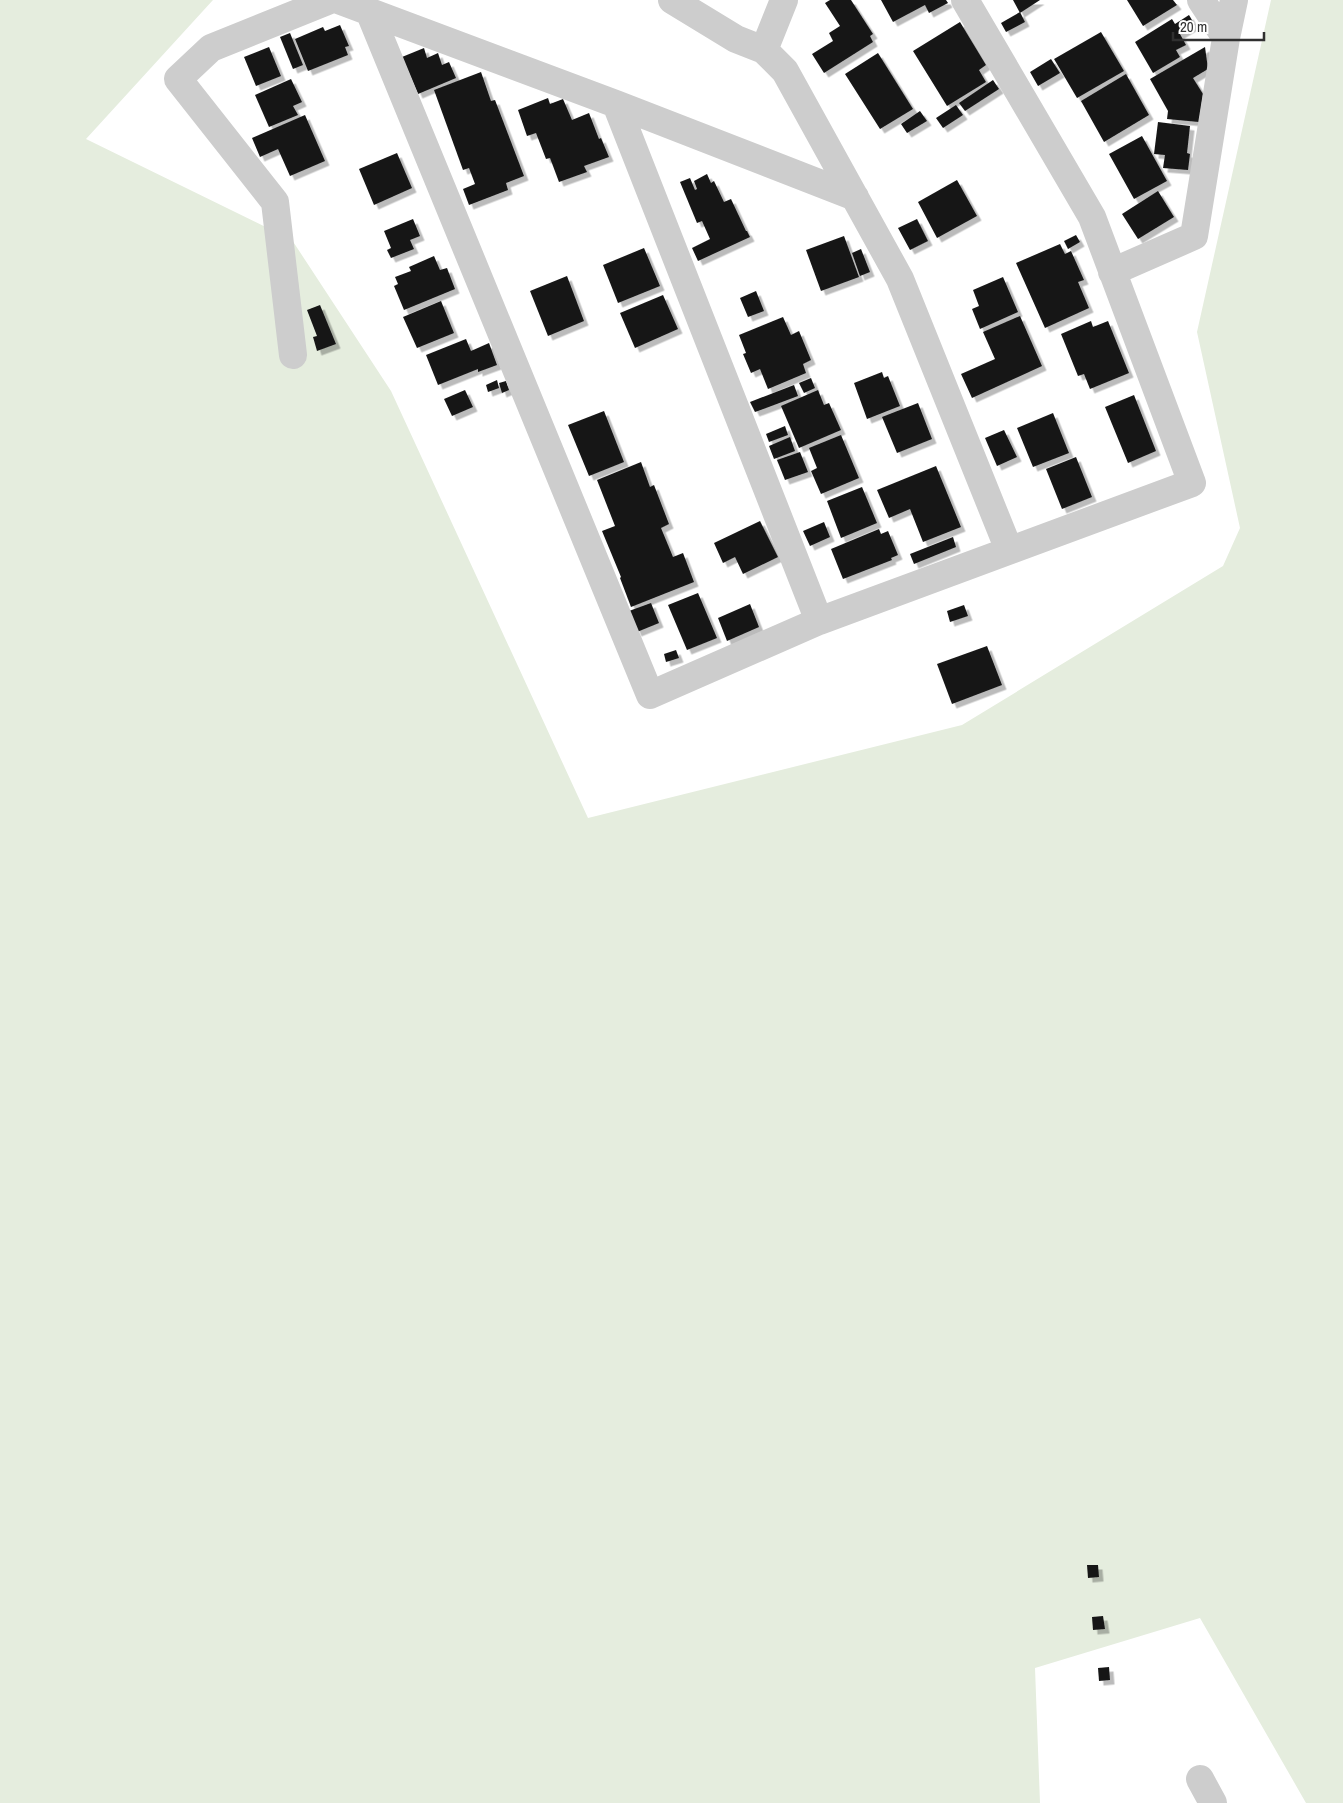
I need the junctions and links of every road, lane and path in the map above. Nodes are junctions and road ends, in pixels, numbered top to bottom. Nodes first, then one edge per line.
1 (330, 0) edge
2 (338, 0) edge
3 (672, 0) edge
4 (784, 0) edge
5 (965, 0) edge
6 (1201, 0) edge
7 (1234, 0) edge
8 (370, 11) junction
9 (1226, 38) junction
10 (764, 50) junction
11 (616, 104) junction
12 (856, 197) junction
13 (1112, 272) junction
14 (293, 355) dead end
15 (1009, 550) junction
16 (819, 620) junction
17 (1200, 1780) dead end
18 (1213, 1803) edge

1 - 14 street
2 - 8 street
3 - 10 street
4 - 10 street
5 - 13 street
6 - 9 street
7 - 9 street
8 - 11 street
8 - 16 street
9 - 13 street
10 - 12 street
11 - 12 street
11 - 16 street
12 - 15 street
13 - 15 street
15 - 16 street
17 - 18 street

